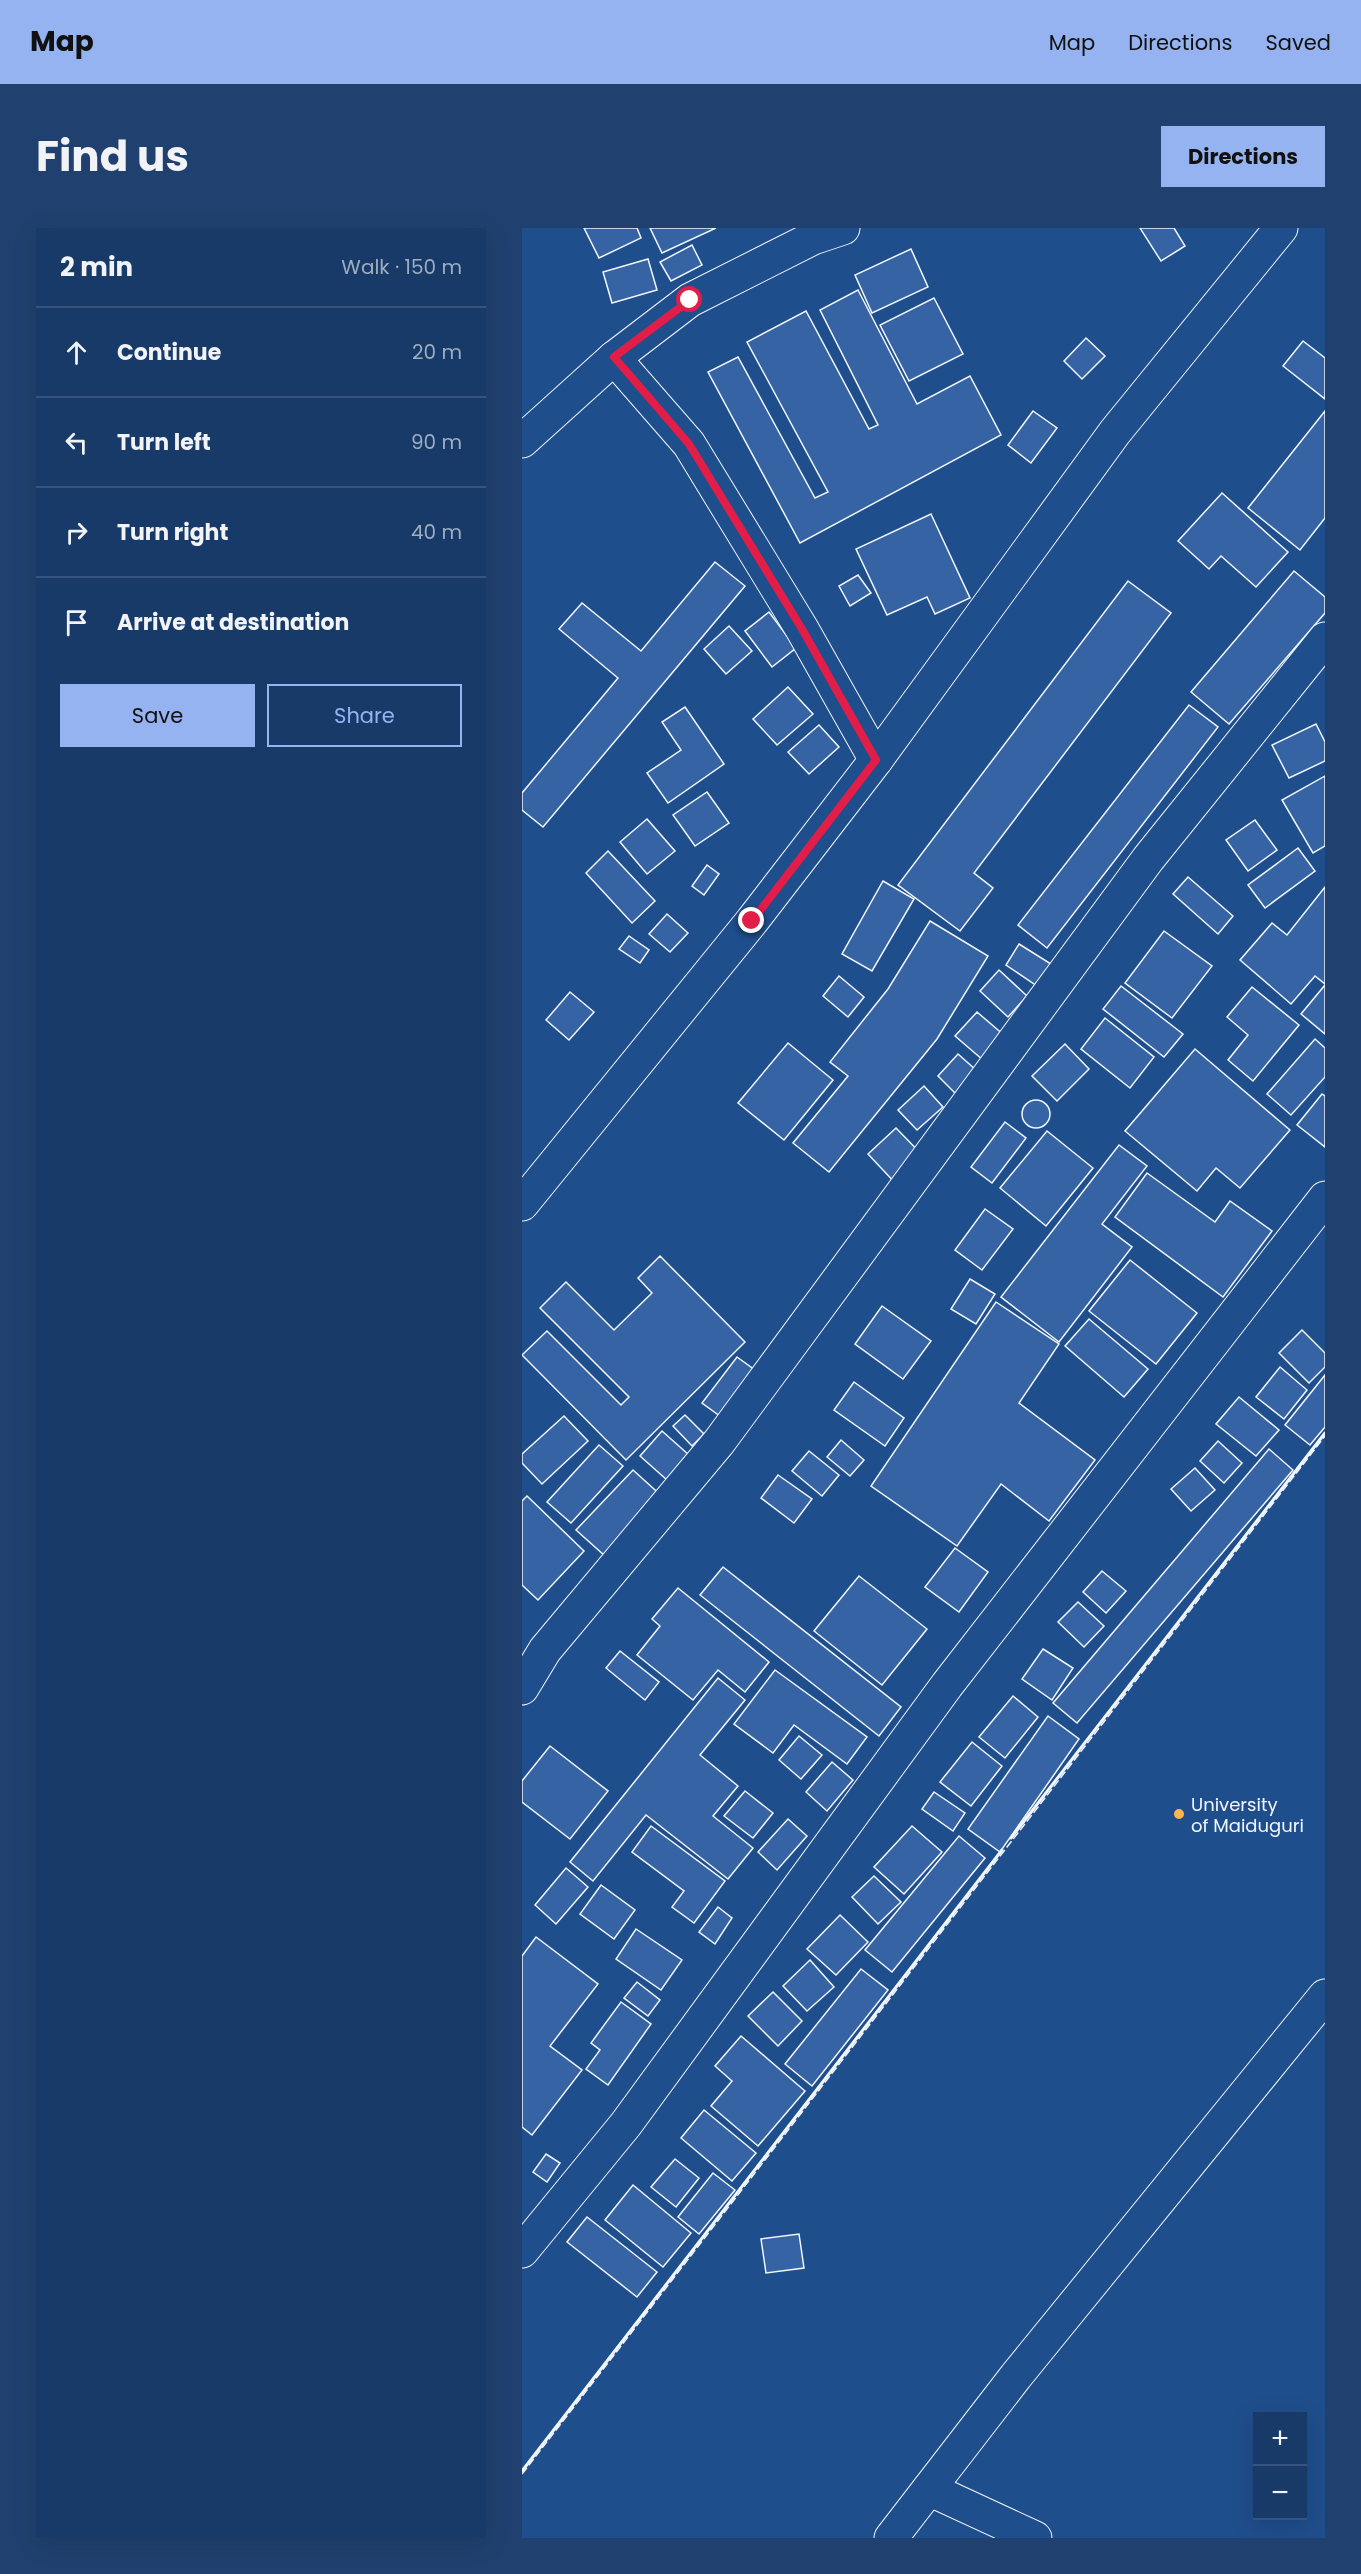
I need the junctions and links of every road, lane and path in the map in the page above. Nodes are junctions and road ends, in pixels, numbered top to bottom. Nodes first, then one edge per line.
1 (843, 228) edge
2 (1281, 228) edge
3 (614, 357) junction
4 (522, 441) edge
5 (1325, 639) edge
6 (876, 760) junction
7 (1325, 1198) edge
8 (522, 1204) edge
9 (522, 1688) edge
10 (1325, 1996) edge
11 (522, 2251) edge
12 (929, 2489) junction
13 (891, 2538) edge
14 (1035, 2538) edge

1 - 3 street
2 - 6 street
3 - 4 street
3 - 6 street
5 - 9 street
6 - 8 street
7 - 11 street
10 - 12 street
12 - 13 street
12 - 14 street

